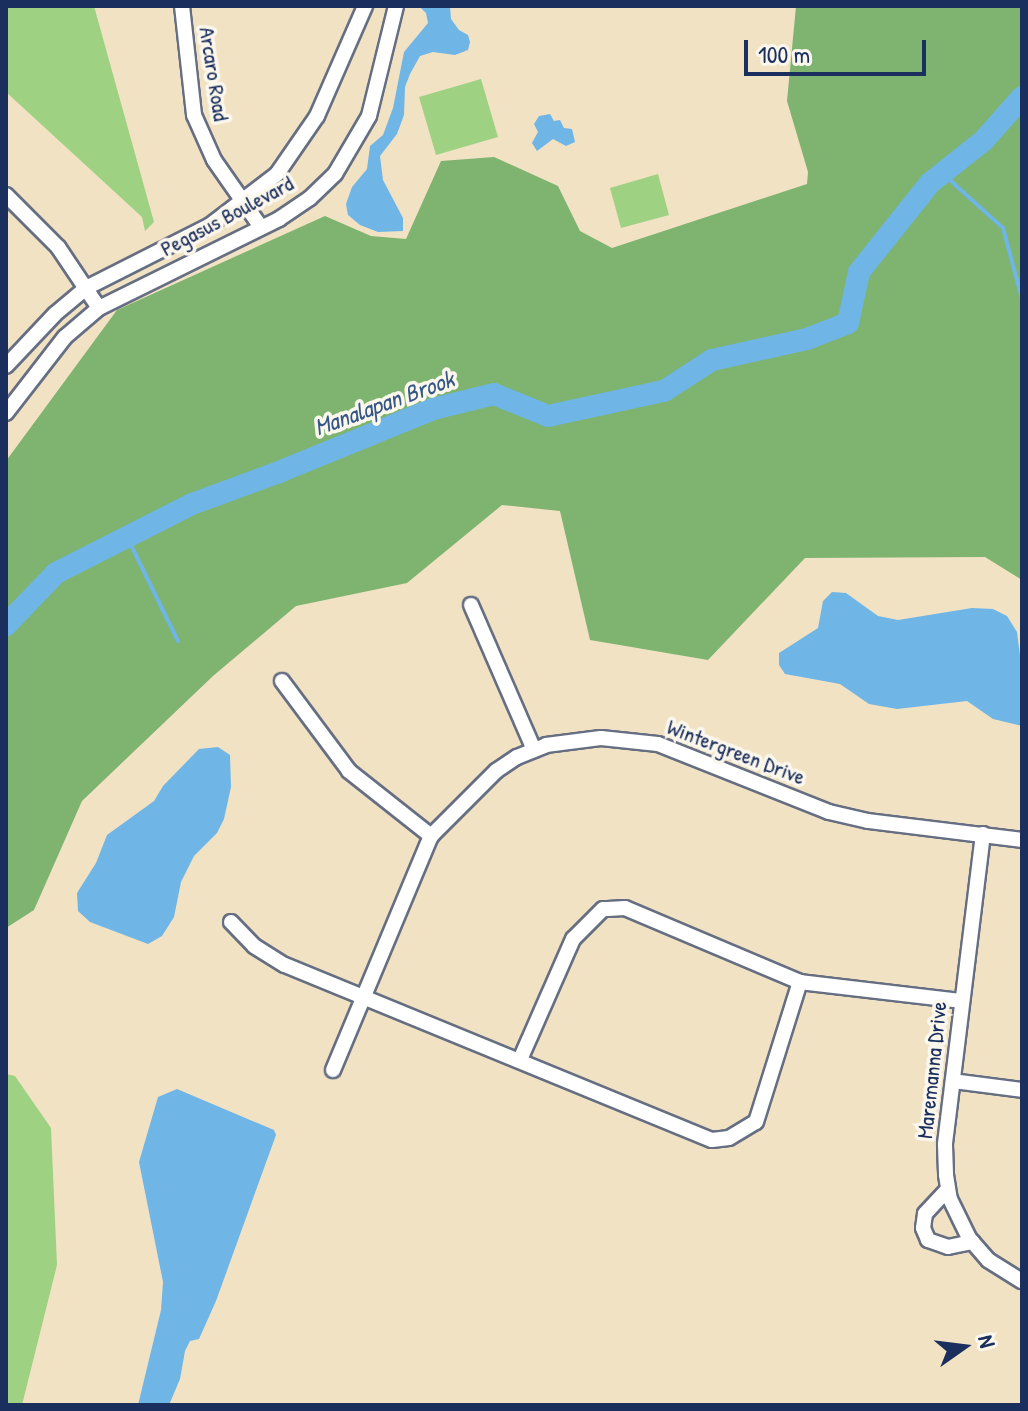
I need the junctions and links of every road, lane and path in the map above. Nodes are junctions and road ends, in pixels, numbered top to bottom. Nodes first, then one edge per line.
1 (182, 6) edge
2 (365, 6) edge
3 (396, 6) edge
4 (6, 195) edge
5 (244, 203) junction
6 (261, 227) junction
7 (86, 288) junction
8 (99, 308) junction
9 (6, 366) edge
10 (6, 413) edge
11 (471, 605) dead end
12 (282, 681) dead end
13 (534, 750) junction
14 (983, 834) junction
15 (431, 836) junction
16 (1022, 840) edge
17 (231, 922) dead end
18 (800, 982) junction
19 (363, 999) junction
20 (962, 1001) junction
21 (520, 1060) junction
22 (333, 1070) dead end
23 (953, 1081) junction
24 (1022, 1090) edge
25 (948, 1189) junction
26 (972, 1242) junction
27 (1022, 1281) edge

1 - 5 street, Arcaro Road
2 - 5 street, Pegasus Boulevard
3 - 6 street, Pegasus Boulevard
4 - 7 street
5 - 6 street, Arcaro Road
5 - 7 street, Pegasus Boulevard
6 - 8 street, Pegasus Boulevard
7 - 8 street
7 - 9 street, Pegasus Boulevard
8 - 10 street, Pegasus Boulevard
11 - 13 street
12 - 15 street
13 - 14 street, Wintergreen Drive
13 - 15 street, Wintergreen Drive
14 - 16 street, Wintergreen Drive
14 - 20 street, Maremanna Drive
15 - 19 street, Wintergreen Drive
17 - 19 street
18 - 20 street
18 - 21 street
18 - 21 street
19 - 21 street
19 - 22 street, Wintergreen Drive
20 - 23 street, Maremanna Drive
23 - 24 street
23 - 25 street, Maremanna Drive
25 - 26 street, Maremanna Drive
25 - 26 street
26 - 27 street, Maremanna Drive

